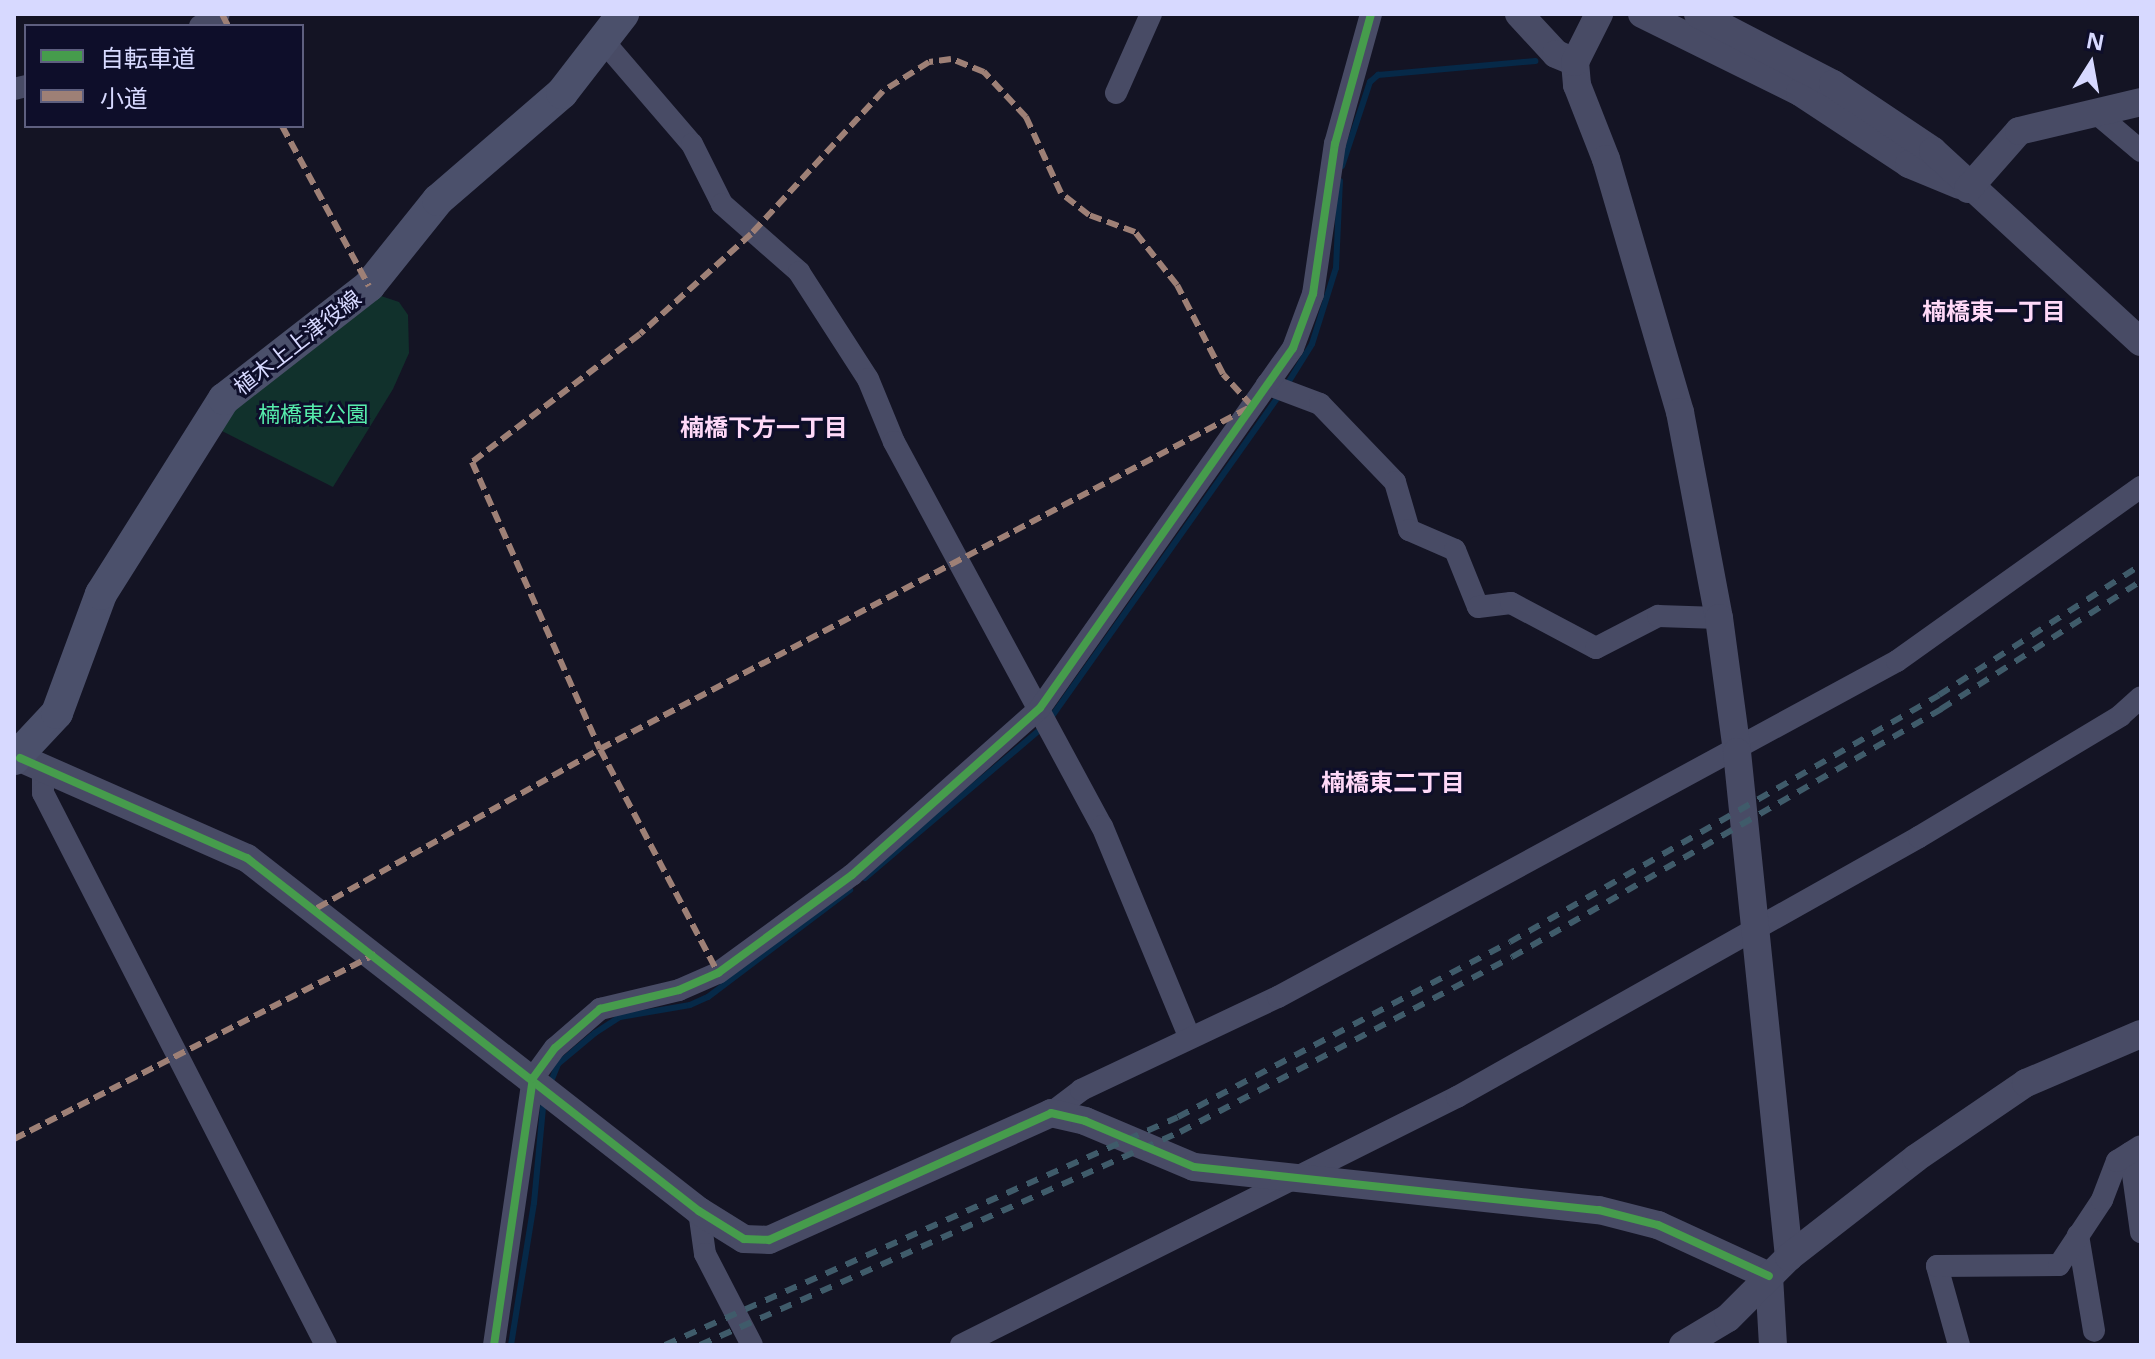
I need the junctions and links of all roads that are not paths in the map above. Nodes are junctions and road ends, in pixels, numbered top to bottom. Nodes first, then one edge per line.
1 (623, 14) edge
2 (1151, 14) edge
3 (1371, 14) edge
4 (1519, 14) edge
5 (1599, 14) edge
6 (1642, 14) edge
7 (1698, 14) edge
8 (605, 43) junction
9 (1575, 62) junction
10 (1116, 93) dead end
11 (2141, 102) edge
12 (2096, 113) junction
13 (2141, 151) edge
14 (1968, 189) junction
15 (2141, 342) edge
16 (1267, 384) junction
17 (2141, 487) edge
18 (1719, 618) junction
19 (2141, 697) edge
20 (1040, 708) junction
21 (1737, 752) junction
22 (26, 762) edge
23 (1754, 931) junction
24 (2141, 1034) edge
25 (1189, 1036) junction
26 (533, 1078) junction
27 (1051, 1113) junction
28 (2136, 1150) edge
29 (1301, 1177) junction
30 (699, 1211) junction
31 (2141, 1232) edge
32 (2078, 1235) junction
33 (1779, 1266) junction
34 (2094, 1331) dead end
35 (326, 1345) edge
36 (494, 1345) edge
37 (752, 1345) edge
38 (961, 1345) edge
39 (1683, 1345) edge
40 (1773, 1345) edge
41 (1959, 1345) edge

1 - 8 main road, 植木上上津役線
2 - 10 street
3 - 16 street
4 - 9 street
5 - 9 street
6 - 14 street
7 - 14 street
8 - 20 street
8 - 22 main road, 植木上上津役線
9 - 18 street
11 - 12 street
12 - 13 street
12 - 14 street
14 - 15 street
16 - 18 street
16 - 20 street
17 - 21 street
18 - 21 street
19 - 23 street
20 - 25 street
20 - 26 street
21 - 23 street
21 - 25 street
22 - 26 street
22 - 35 street
23 - 29 street
23 - 33 street
24 - 33 street
25 - 27 street
26 - 30 street
26 - 36 street
27 - 29 street
27 - 30 street
28 - 31 street
28 - 32 street
29 - 33 street
29 - 38 street
30 - 37 street
32 - 34 street
32 - 41 street
33 - 39 street
33 - 40 street

